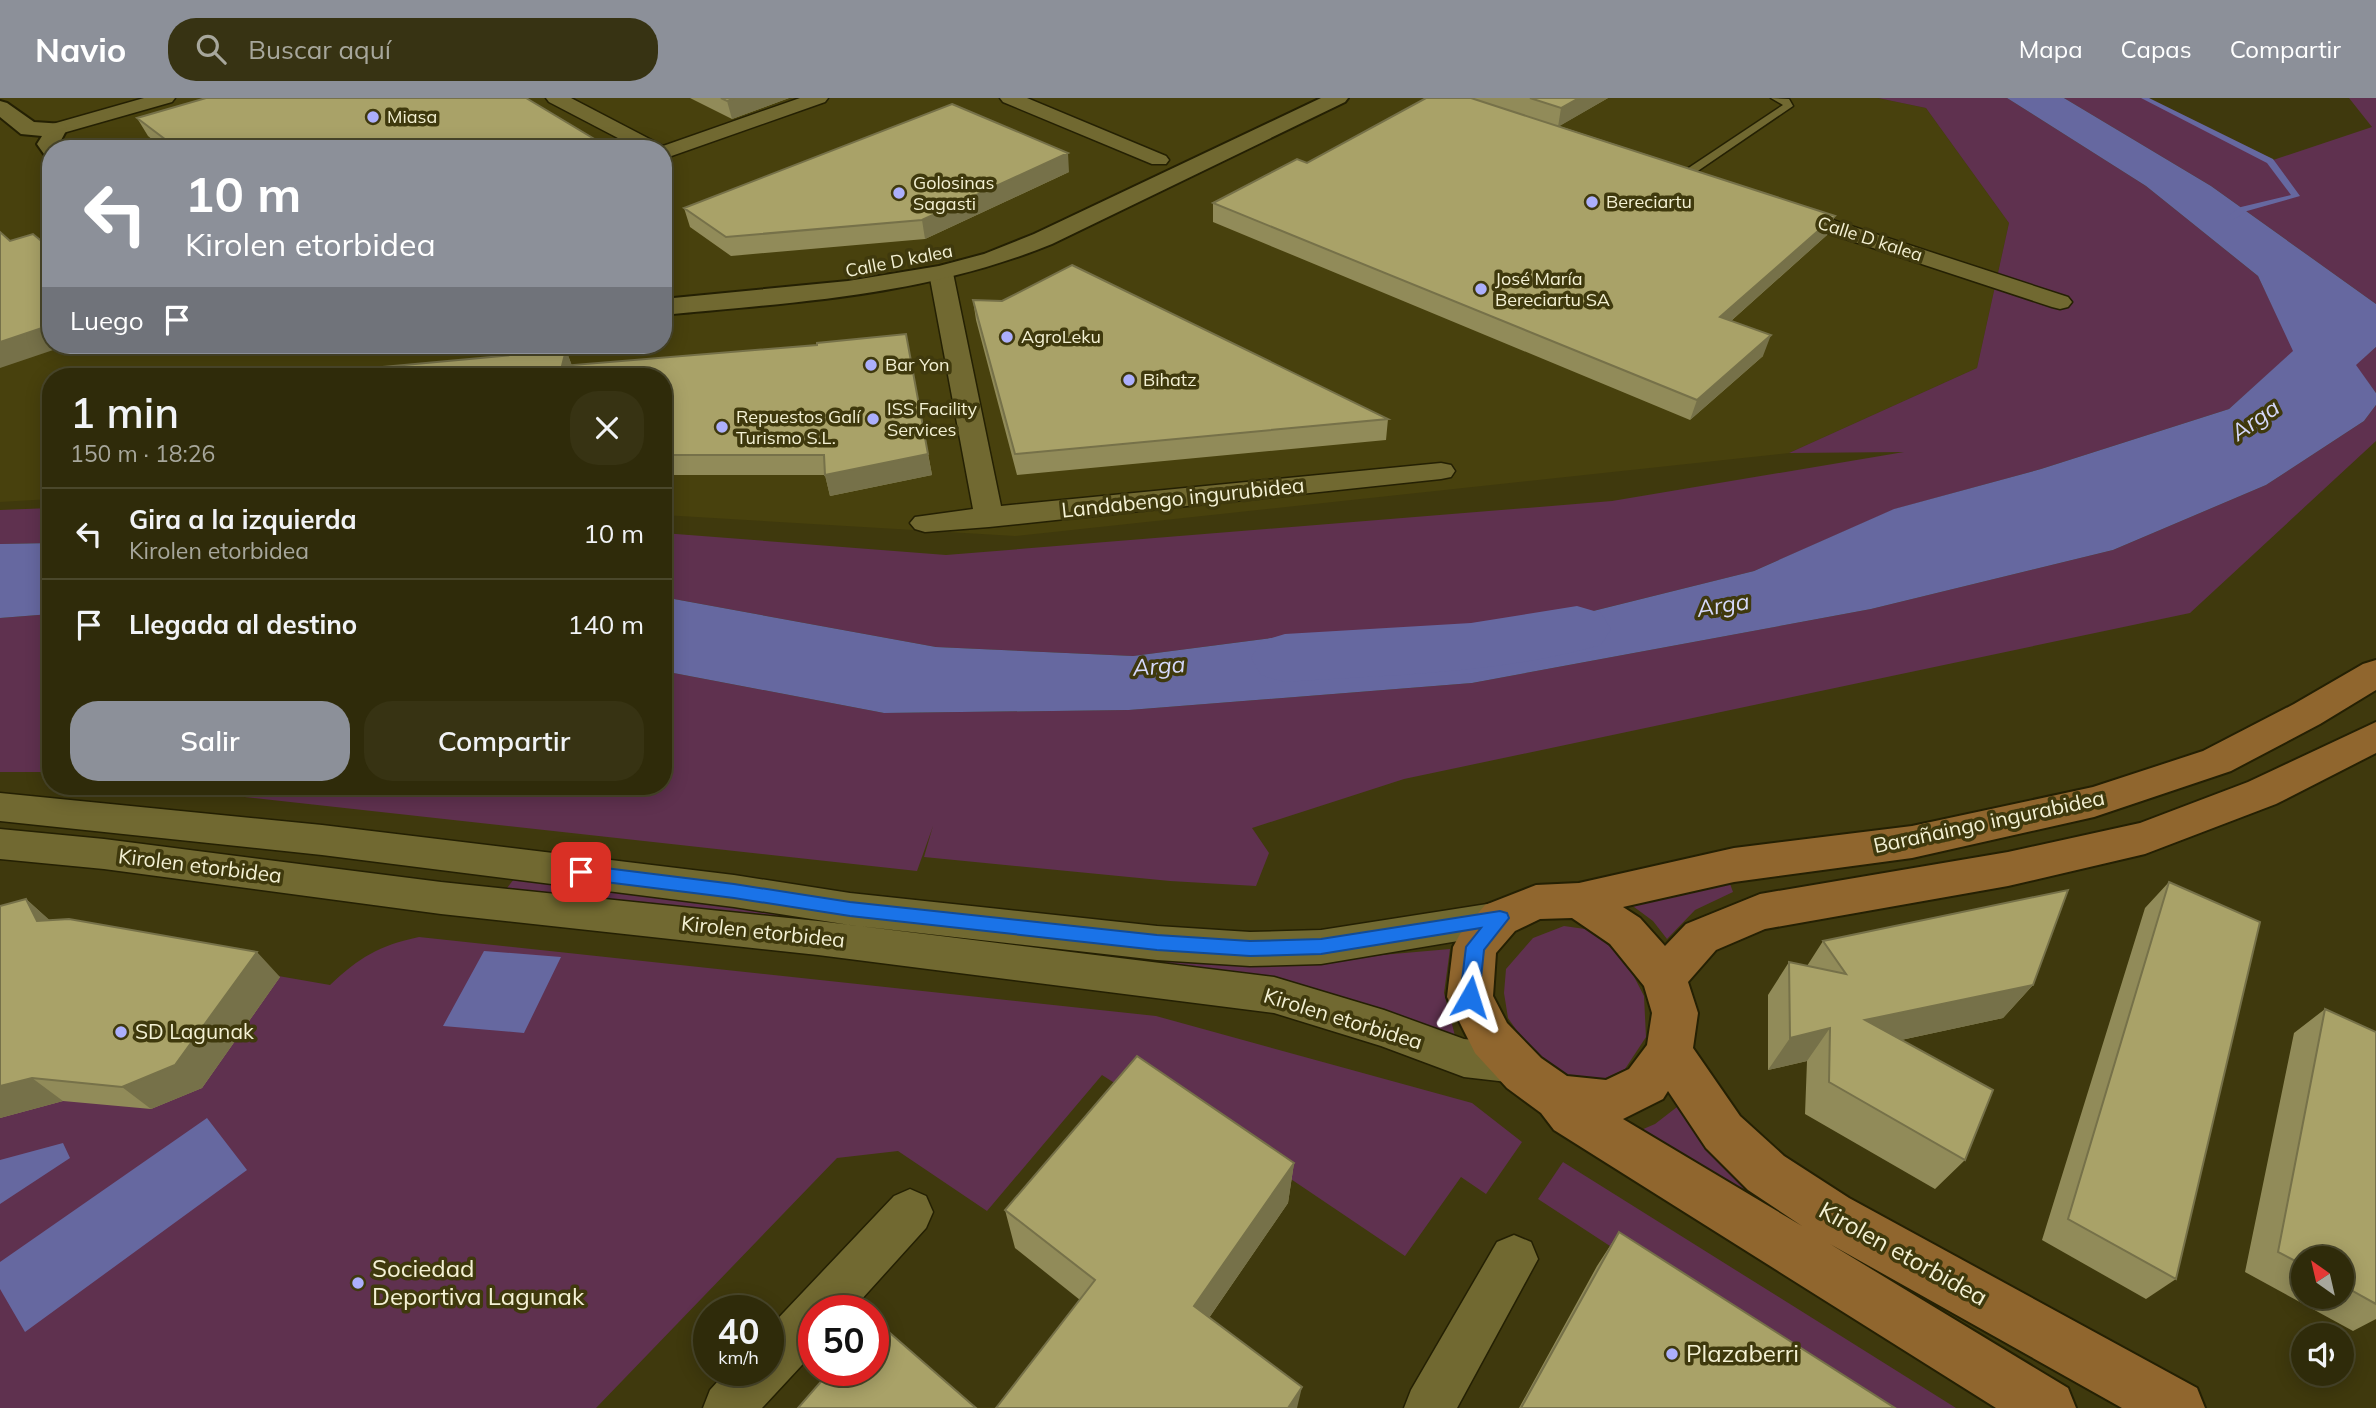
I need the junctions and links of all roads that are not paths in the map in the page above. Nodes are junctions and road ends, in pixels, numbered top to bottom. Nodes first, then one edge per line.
1 (18, 98) edge
2 (165, 98) edge
3 (556, 98) edge
4 (818, 98) edge
5 (1010, 98) edge
6 (1292, 98) edge
7 (1338, 98) edge
8 (1776, 98) edge
9 (0, 107) edge
10 (0, 119) edge
11 (1257, 137) junction
12 (60, 140) edge
13 (638, 140) edge
14 (672, 150) edge
15 (42, 154) edge
16 (1159, 160) junction
17 (1660, 170) edge
18 (1682, 177) junction
19 (1708, 186) edge
20 (1136, 194) junction
21 (1773, 208) edge
22 (941, 274) junction
23 (672, 291) edge
24 (2060, 302) dead end
25 (672, 306) edge
26 (1441, 471) dead end
27 (989, 517) junction
28 (925, 523) dead end
29 (2376, 673) edge
30 (2376, 736) edge
31 (0, 807) edge
32 (0, 844) edge
33 (1579, 900) junction
34 (1500, 918) junction
35 (1664, 976) junction
36 (1669, 1052) junction
37 (1516, 1064) junction
38 (1558, 1097) junction
39 (910, 1212) dead end
40 (1514, 1259) dead end
41 (833, 1295) edge
42 (798, 1333) edge
43 (784, 1348) edge
44 (748, 1386) edge
45 (728, 1408) edge
46 (1429, 1408) edge
47 (2049, 1408) edge
48 (2177, 1408) edge

1 - 12 street
2 - 12 street
3 - 13 street
4 - 14 street
5 - 16 street
6 - 16 street, Calle D kalea
7 - 11 street
8 - 18 lane
9 - 12 street
10 - 15 street
11 - 16 street
11 - 20 street, Calle D kalea
16 - 20 street
16 - 23 street, Calle D kalea
17 - 18 street
18 - 19 street
20 - 22 street, Calle D kalea
21 - 24 street, Calle D kalea
22 - 25 street, Calle D kalea
22 - 27 street, Calle D kalea
26 - 27 street, Landabengo ingurubidea
27 - 28 street, Landabengo ingurubidea
29 - 33 main road, Barañaingo ingurabidea
30 - 35 main road
31 - 34 street, Kirolen etorbidea
32 - 37 street, Kirolen etorbidea
33 - 34 main road
33 - 35 main road
34 - 37 main road
35 - 36 main road
36 - 38 main road
36 - 48 main road, Kirolen etorbidea
37 - 38 main road
38 - 47 main road
39 - 41 street
40 - 46 street
42 - 43 street
44 - 45 street

